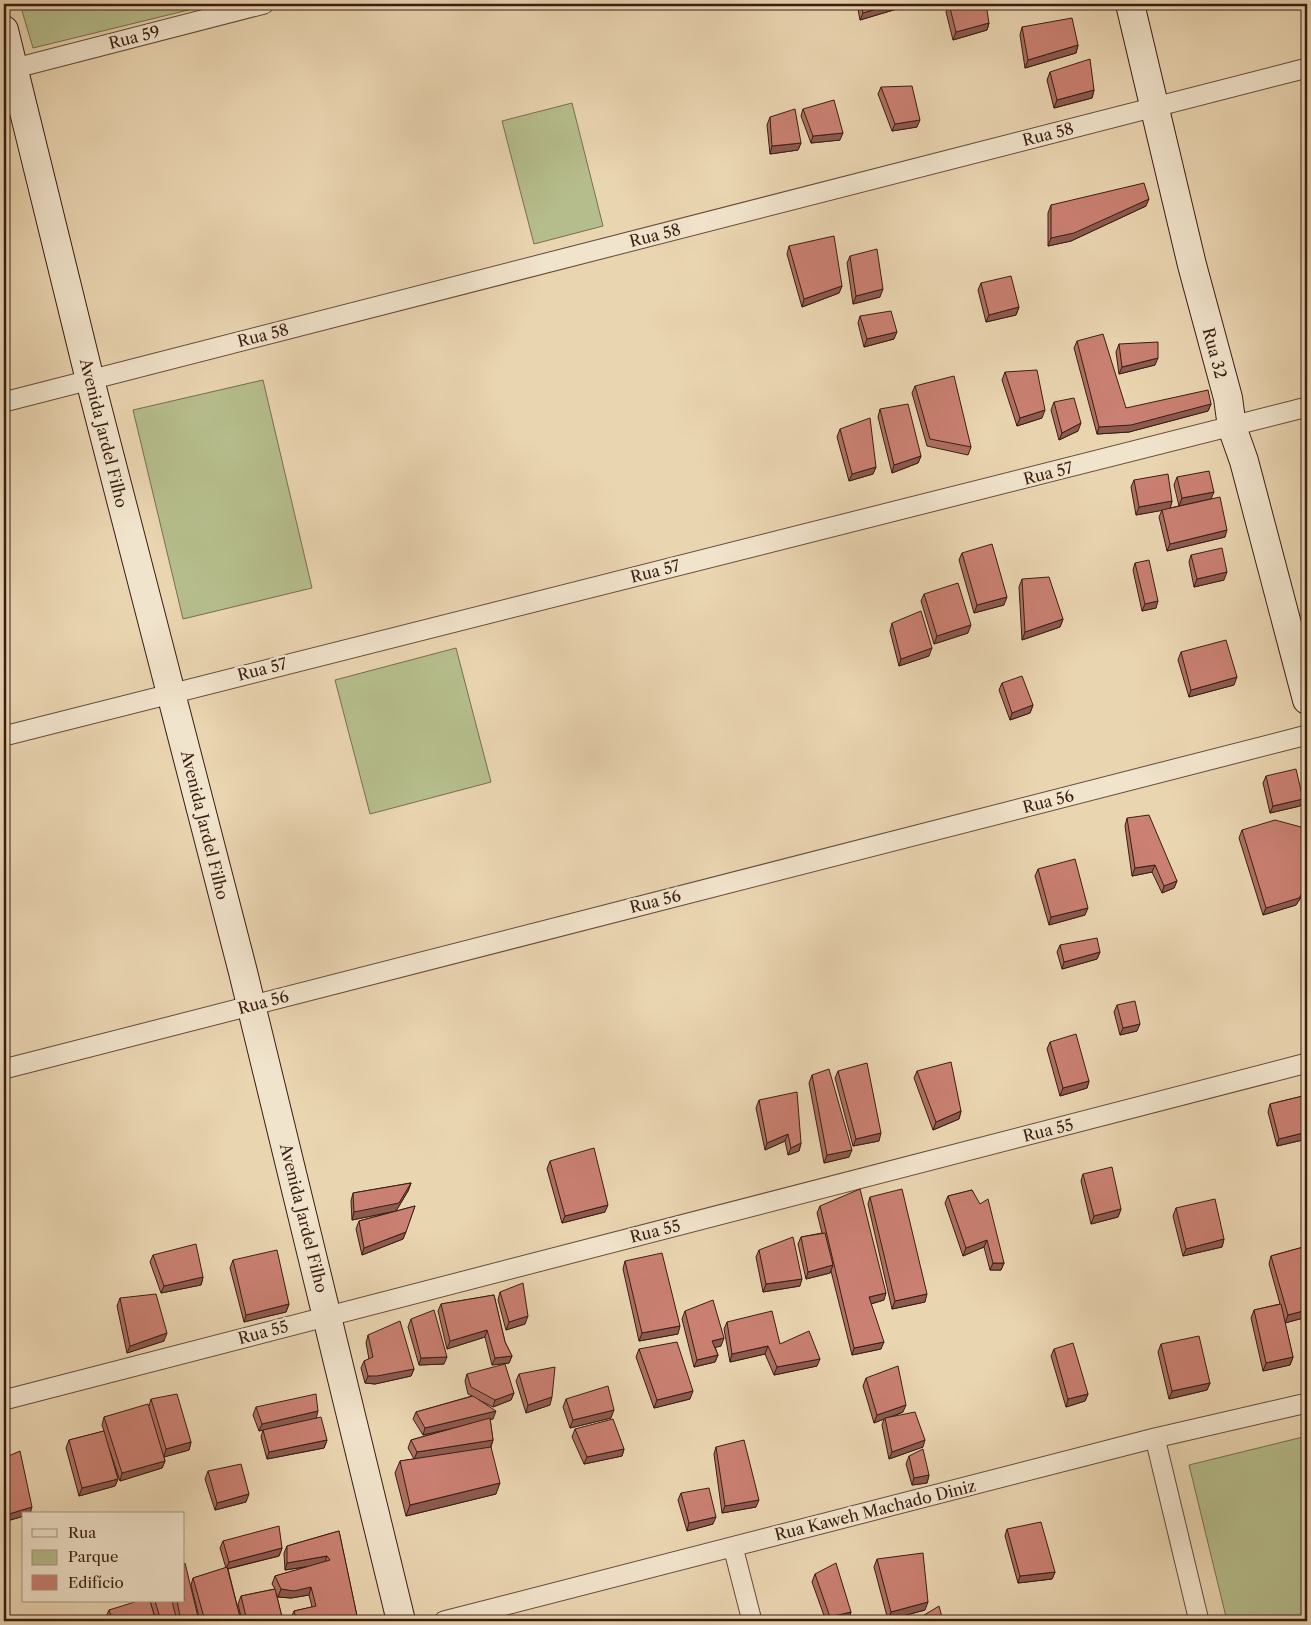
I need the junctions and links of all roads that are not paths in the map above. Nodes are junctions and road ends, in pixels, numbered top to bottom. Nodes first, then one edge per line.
1 (264, 4) edge
2 (1130, 4) edge
3 (4, 30) edge
4 (1307, 68) edge
5 (9, 69) edge
6 (1153, 107) junction
7 (90, 380) junction
8 (4, 402) edge
9 (1307, 407) edge
10 (1232, 427) junction
11 (171, 692) junction
12 (1307, 700) edge
13 (1307, 735) edge
14 (4, 736) edge
15 (251, 1005) junction
16 (1307, 1063) edge
17 (4, 1069) edge
18 (328, 1315) junction
19 (4, 1400) edge
20 (1307, 1403) edge
21 (1155, 1438) junction
22 (733, 1547) junction
23 (402, 1621) edge
24 (444, 1621) edge
25 (752, 1621) edge
26 (1199, 1621) edge

1 - 5 street, Rua 59
2 - 6 main road, Rua 32
3 - 5 main road, Avenida Jardel Filho
4 - 6 street, Rua 58
5 - 7 main road, Avenida Jardel Filho
6 - 7 street, Rua 58
6 - 10 main road, Rua 32
7 - 8 street, Rua 58
7 - 11 main road, Avenida Jardel Filho
9 - 10 street, Rua 57
10 - 11 street, Rua 57
10 - 12 main road, Rua 32
11 - 14 street, Rua 57
11 - 15 main road, Avenida Jardel Filho
13 - 15 street, Rua 56
15 - 17 street, Rua 56
15 - 18 main road, Avenida Jardel Filho
16 - 18 street, Rua 55
18 - 19 street, Rua 55
18 - 23 main road, Avenida Jardel Filho
20 - 21 street, Rua Kaweh Machado Diniz
21 - 22 street, Rua Kaweh Machado Diniz
21 - 26 street
22 - 24 street, Rua Kaweh Machado Diniz
22 - 25 street

